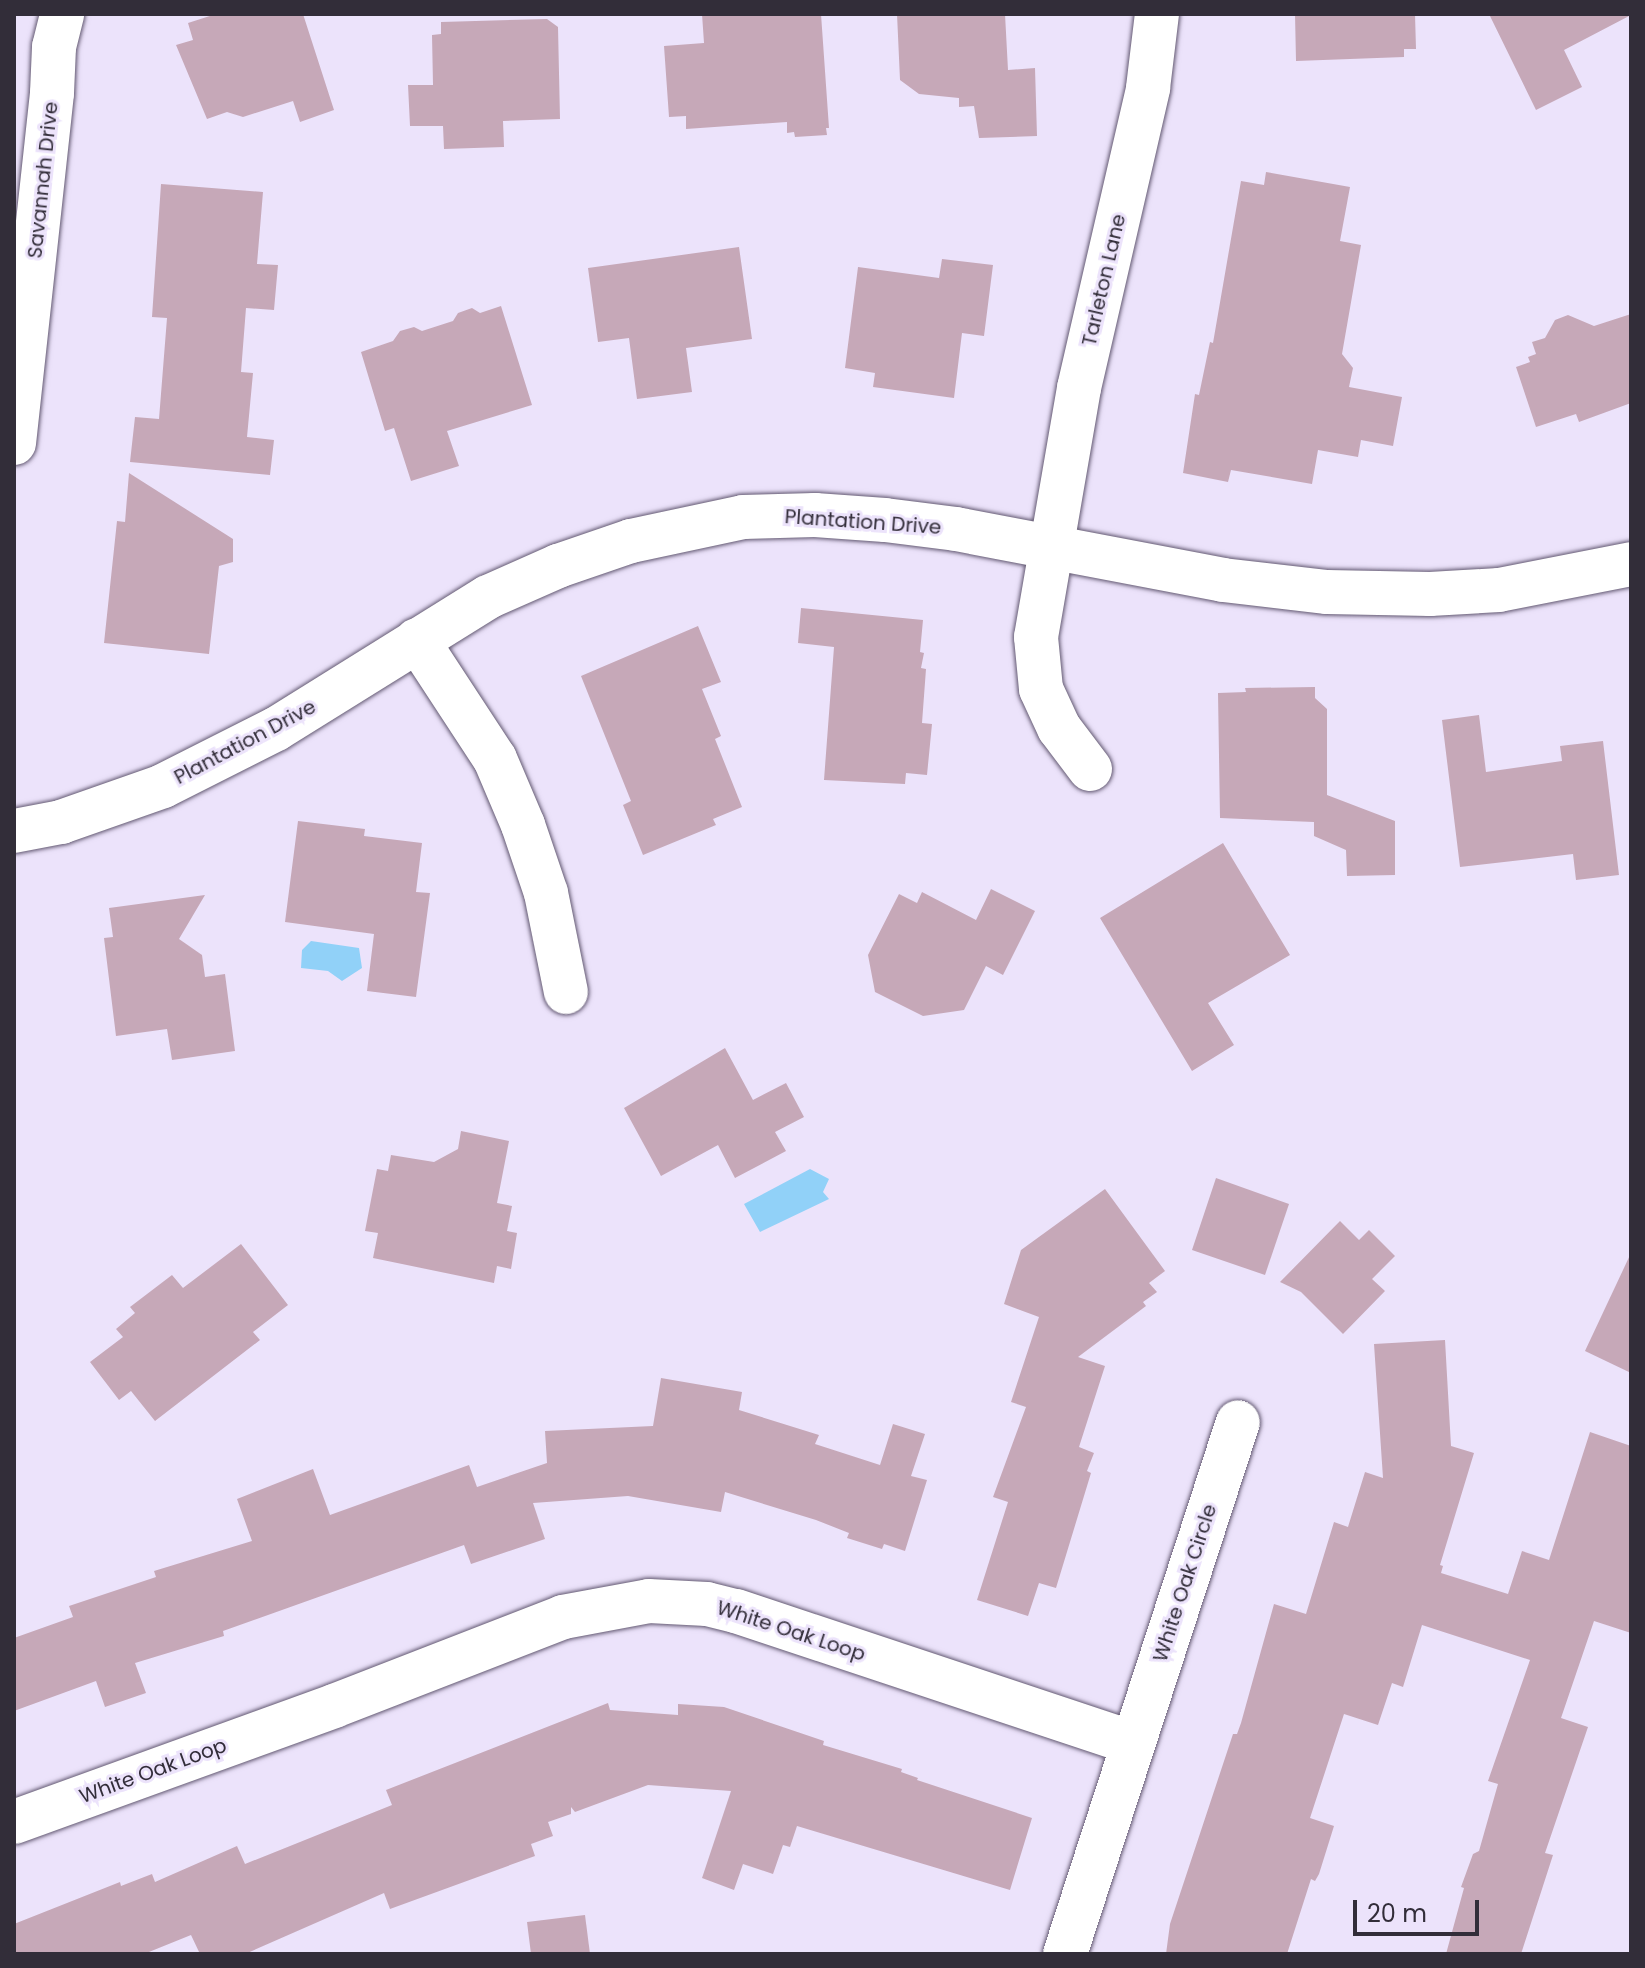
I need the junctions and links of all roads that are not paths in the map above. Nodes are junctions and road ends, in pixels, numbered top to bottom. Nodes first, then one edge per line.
1 (62, 14) edge
2 (1157, 14) edge
3 (14, 443) edge
4 (1052, 547) junction
5 (1631, 564) edge
6 (417, 640) junction
7 (1090, 769) dead end
8 (14, 831) edge
9 (566, 992) dead end
10 (1238, 1422) dead end
11 (1132, 1743) junction
12 (14, 1822) edge
13 (1065, 1954) edge

1 - 3 street, Savannah Drive
2 - 4 street, Tarleton Lane
4 - 5 street, Plantation Drive
4 - 6 street, Plantation Drive
4 - 7 street, Tarleton Lane
6 - 8 street, Plantation Drive
6 - 9 street
10 - 11 street, White Oak Circle
11 - 12 street, White Oak Loop
11 - 13 street

